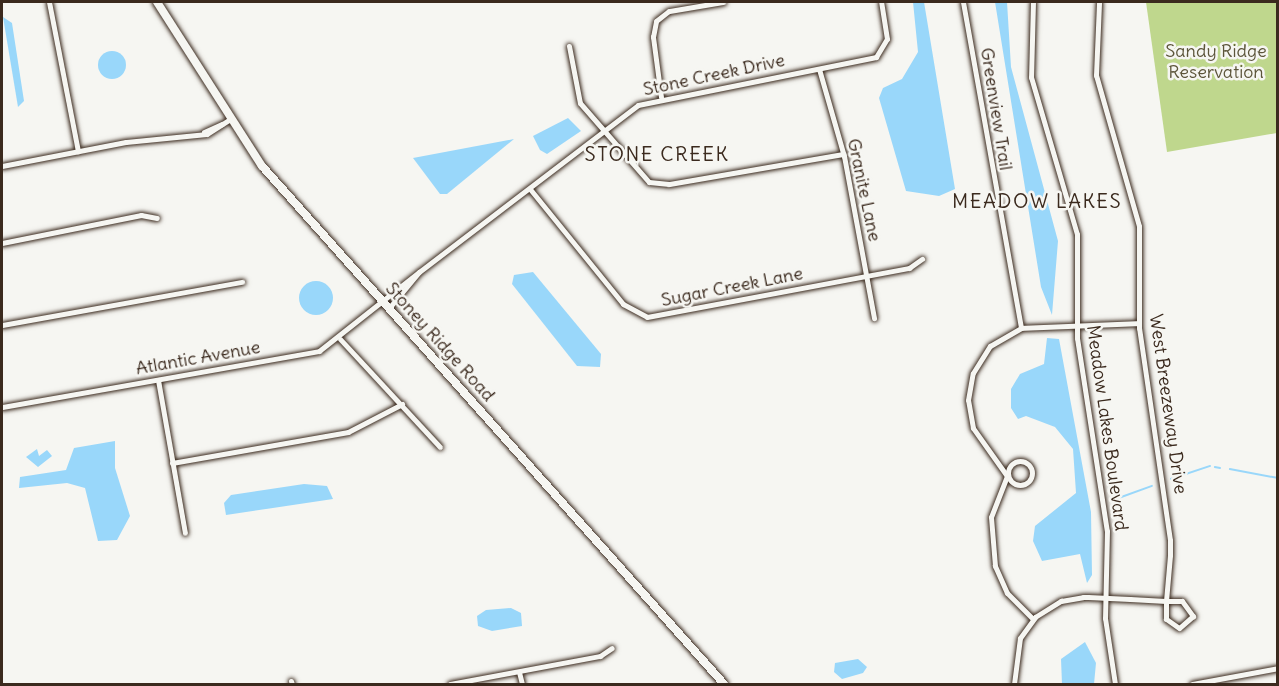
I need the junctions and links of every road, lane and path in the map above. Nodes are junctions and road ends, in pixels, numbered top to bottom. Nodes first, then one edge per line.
1 (49, 2) edge
2 (157, 2) edge
3 (723, 2) edge
4 (881, 2) edge
5 (963, 2) edge
6 (1033, 2) edge
7 (1099, 2) edge
8 (569, 46) dead end
9 (819, 69) junction
10 (661, 97) junction
11 (230, 118) junction
12 (602, 130) junction
13 (78, 151) junction
14 (843, 154) junction
15 (2, 166) edge
16 (530, 189) junction
17 (157, 218) dead end
18 (2, 243) edge
19 (922, 259) dead end
20 (419, 272) junction
21 (866, 276) junction
22 (242, 282) dead end
23 (382, 301) junction
24 (389, 308) junction
25 (874, 318) dead end
26 (1139, 323) junction
27 (2, 324) edge
28 (1076, 324) junction
29 (1021, 328) junction
30 (340, 339) junction
31 (158, 380) junction
32 (402, 404) junction
33 (2, 407) edge
34 (440, 447) dead end
35 (172, 463) junction
36 (1008, 476) junction
37 (184, 533) dead end
38 (1105, 598) junction
39 (1166, 601) junction
40 (1033, 619) junction
41 (612, 648) dead end
42 (1278, 668) edge
43 (519, 672) junction
44 (450, 684) edge
45 (522, 684) edge
46 (724, 684) edge
47 (1014, 684) edge
48 (1115, 684) edge
49 (1191, 684) edge

1 - 13 street
2 - 11 street, Stoney Ridge Road
3 - 10 street
4 - 9 street, Stone Creek Drive
5 - 29 street, Greenview Trail
6 - 28 street, Meadow Lakes Boulevard
7 - 26 street, West Breezeway Drive
8 - 12 street
9 - 10 street, Stone Creek Drive
9 - 14 street, Granite Lane
10 - 12 street, Stone Creek Drive
11 - 13 street
11 - 23 street, Stoney Ridge Road
12 - 14 street
12 - 16 street, Stone Creek Drive
13 - 15 street
14 - 21 street, Granite Lane
16 - 20 street, Stone Creek Drive
16 - 21 street, Sugar Creek Lane
17 - 18 street
19 - 21 street, Sugar Creek Lane
20 - 23 street, Stone Creek Drive
20 - 24 street, Stone Creek Drive
21 - 25 street, Granite Lane
22 - 27 street
23 - 24 street, Stoney Ridge Road
23 - 30 street, Atlantic Avenue
24 - 46 street, Stoney Ridge Road
26 - 28 street
26 - 39 street, West Breezeway Drive
28 - 29 street
28 - 38 street, Meadow Lakes Boulevard
29 - 36 street
30 - 31 street, Atlantic Avenue
30 - 32 street
31 - 33 street, Atlantic Avenue
31 - 35 street
32 - 34 street
32 - 35 street
35 - 37 street
36 - 36 street
36 - 40 street
38 - 39 street, West Breezeway Drive
38 - 40 street, West Breezeway Drive
38 - 48 street, Meadow Lakes Boulevard
39 - 39 street, West Breezeway Drive
40 - 47 street
41 - 43 street
42 - 49 street
43 - 44 street
43 - 45 street

